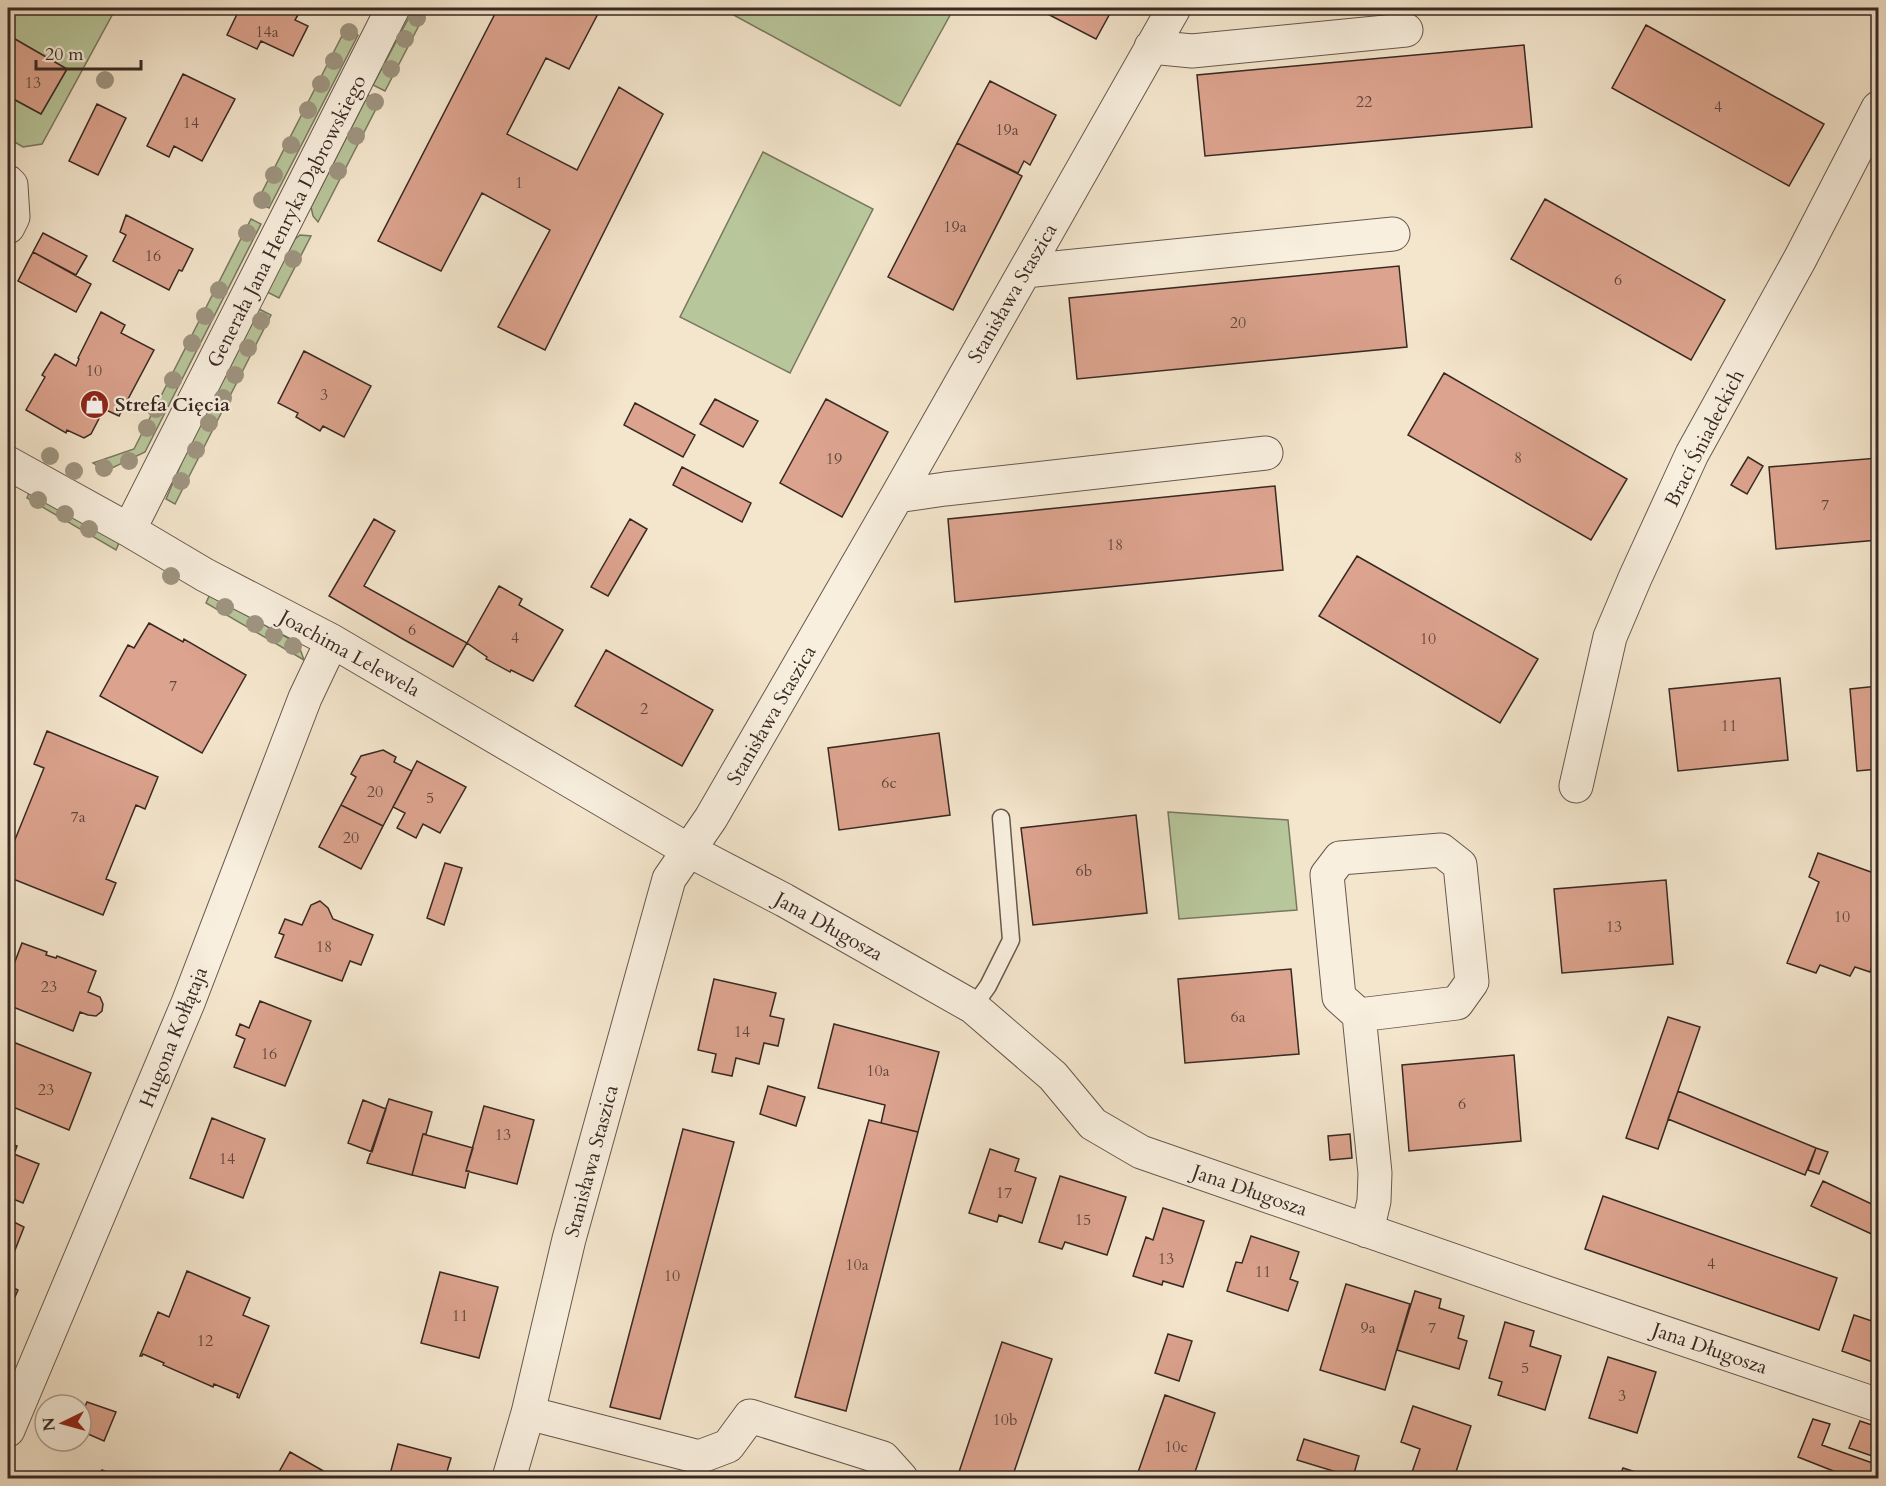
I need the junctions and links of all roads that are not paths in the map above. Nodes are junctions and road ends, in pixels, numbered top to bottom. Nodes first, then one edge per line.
1 (393, 8) edge
2 (1174, 8) edge
3 (1406, 30) dead end
4 (1151, 47) junction
5 (1878, 108) edge
6 (8, 183) edge
7 (8, 227) edge
8 (1393, 234) dead end
9 (1025, 270) junction
10 (1266, 453) dead end
11 (8, 463) edge
12 (897, 496) junction
13 (129, 530) junction
14 (332, 641) junction
15 (1576, 786) dead end
16 (1001, 818) dead end
17 (688, 850) junction
18 (973, 1008) junction
19 (1359, 1016) junction
20 (1367, 1231) junction
21 (1878, 1405) edge
22 (528, 1413) junction
23 (8, 1430) edge
24 (509, 1479) edge
25 (901, 1479) edge

1 - 13 street, Generała Jana Henryka Dąbrowskiego
2 - 4 street, Stanisława Staszica
3 - 4 street
4 - 9 street, Stanisława Staszica
5 - 15 street, Braci Śniadeckich
6 - 7 street
8 - 9 street
9 - 12 street, Stanisława Staszica
10 - 12 street
11 - 13 street, Joachima Lelewela
12 - 17 street, Stanisława Staszica
13 - 14 street, Joachima Lelewela
14 - 17 street, Joachima Lelewela
14 - 23 street, Hugona Kołłątaja
16 - 18 lane
17 - 18 street, Jana Długosza
17 - 22 street, Stanisława Staszica
18 - 20 street, Jana Długosza
19 - 19 street
19 - 20 street
20 - 21 street, Jana Długosza
22 - 24 street, Stanisława Staszica
22 - 25 street

